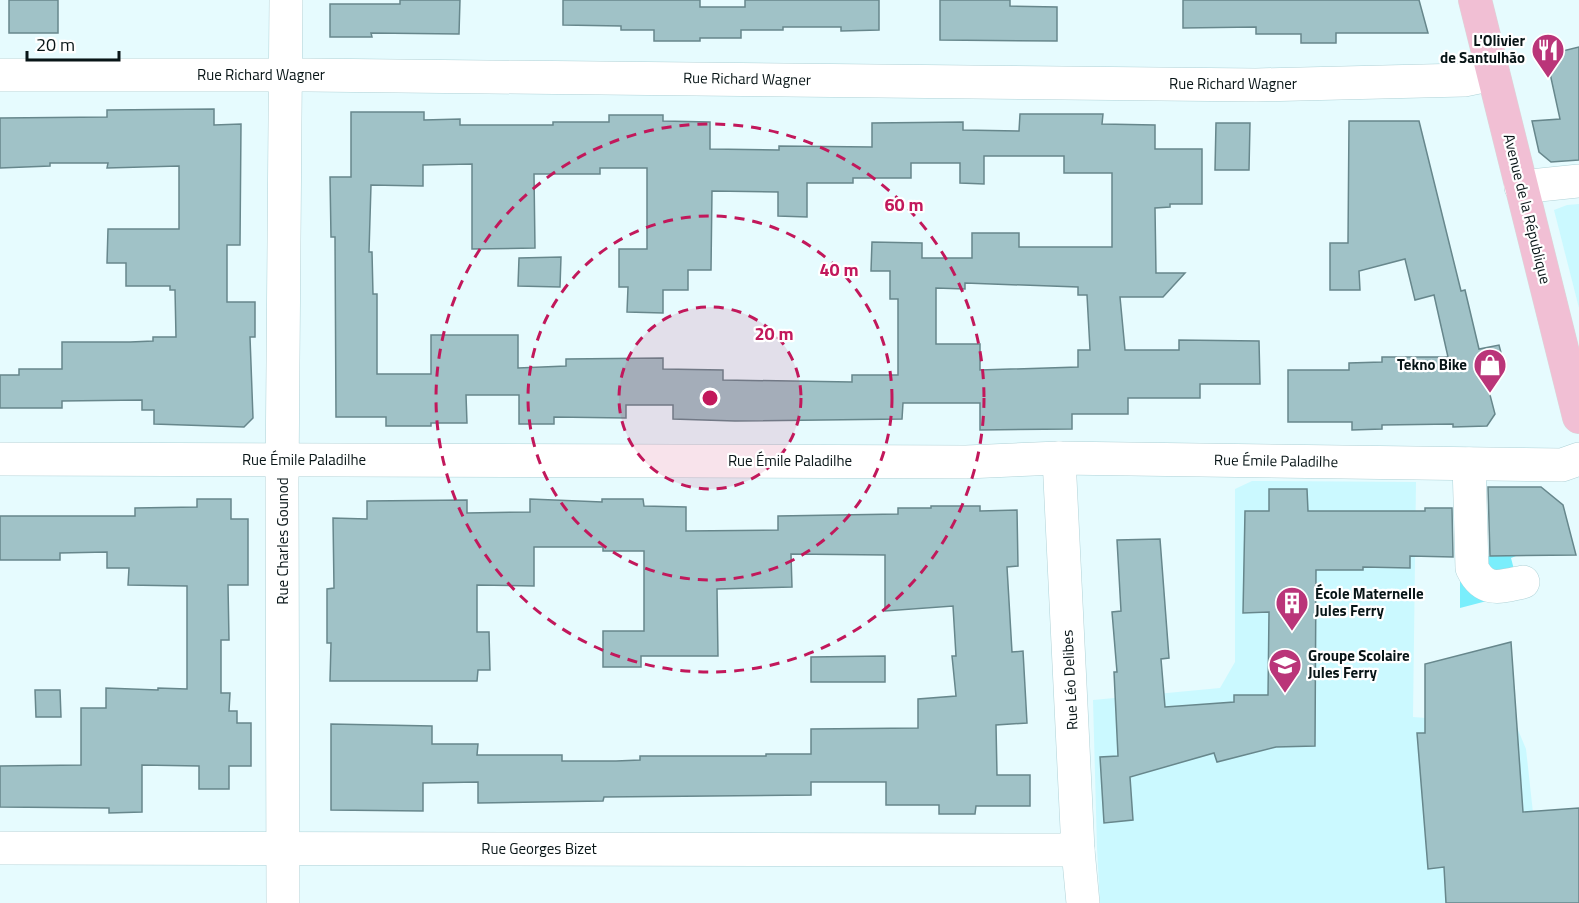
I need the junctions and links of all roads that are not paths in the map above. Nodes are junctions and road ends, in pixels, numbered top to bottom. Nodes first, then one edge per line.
1 (286, 0) edge
2 (1475, 0) edge
3 (1493, 74) junction
4 (0, 75) edge
5 (286, 75) junction
6 (1579, 181) edge
7 (1521, 187) junction
8 (1579, 417) edge
9 (1059, 458) junction
10 (0, 459) edge
11 (1579, 459) edge
12 (282, 460) junction
13 (1469, 464) junction
14 (1523, 582) dead end
15 (0, 848) edge
16 (283, 849) junction
17 (1078, 850) junction
18 (283, 903) edge
19 (1083, 903) edge

1 - 5 street, Rue Charles Gounod
2 - 3 main road, Avenue de la République
3 - 5 street, Rue Richard Wagner
3 - 7 main road, Avenue de la République
4 - 5 street, Rue Richard Wagner
5 - 12 street, Rue Charles Gounod
6 - 7 street
7 - 8 main road, Avenue de la République
9 - 12 street, Rue Émile Paladilhe
9 - 13 street, Rue Émile Paladilhe
9 - 17 street, Rue Léo Delibes
10 - 12 street, Rue Émile Paladilhe
11 - 13 street, Rue Émile Paladilhe
12 - 16 street, Rue Charles Gounod
13 - 14 street
15 - 16 street, Rue Georges Bizet
16 - 17 street, Rue Georges Bizet
16 - 18 street, Rue Charles Gounod
17 - 19 street, Rue Léo Delibes

